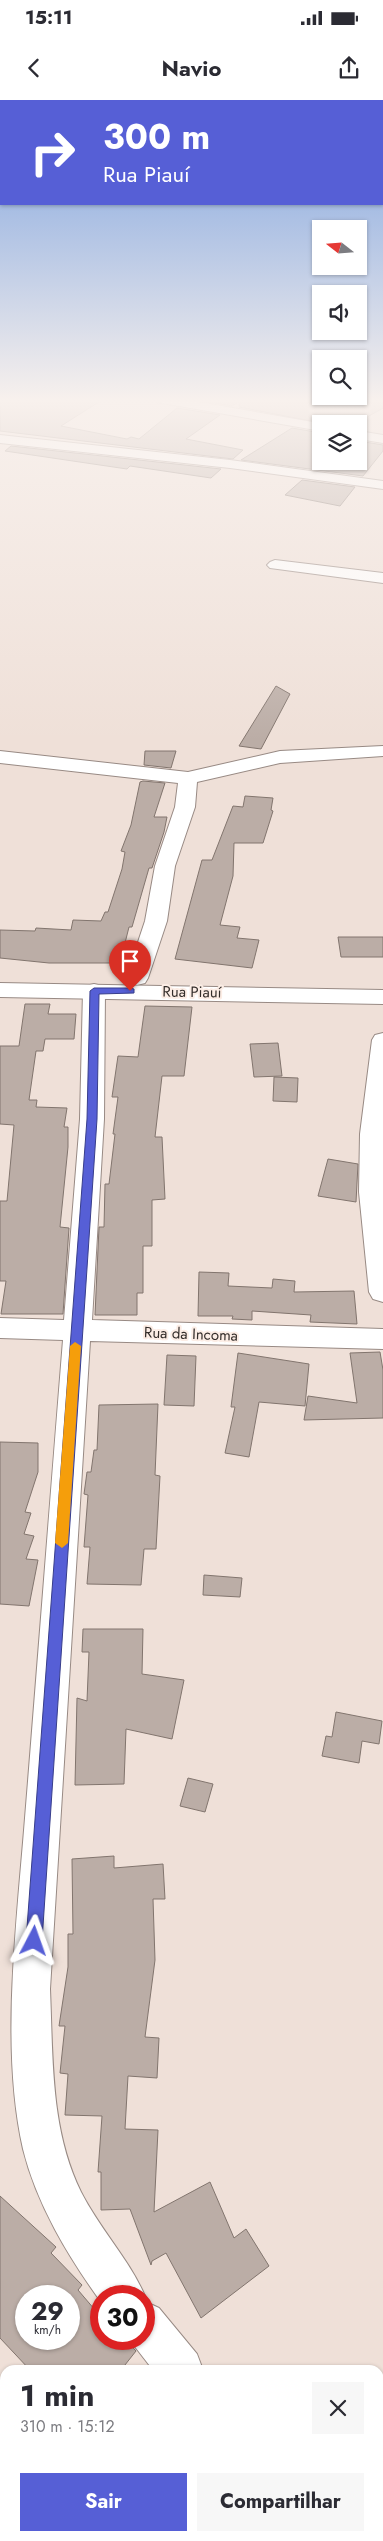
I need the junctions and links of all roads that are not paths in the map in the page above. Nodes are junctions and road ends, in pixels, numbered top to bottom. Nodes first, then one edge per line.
1 (275, 564) dead end
2 (383, 578) edge
3 (383, 751) edge
4 (0, 757) edge
5 (188, 778) junction
6 (0, 976) edge
7 (136, 978) junction
8 (383, 982) edge
9 (0, 990) edge
10 (94, 991) junction
11 (383, 997) edge
12 (383, 1040) edge
13 (383, 1292) edge
14 (0, 1328) edge
15 (77, 1329) junction
16 (383, 1339) edge
17 (115, 2285) edge
18 (155, 2337) edge
19 (177, 2365) edge

1 - 2 street
3 - 5 street
4 - 5 street
5 - 7 street
6 - 7 street, Rua Piauí
7 - 8 street, Rua Piauí
9 - 10 street, Rua Piauí
10 - 11 street, Rua Piauí
10 - 15 street
12 - 13 street
14 - 15 street, Rua da Incoma
15 - 16 street, Rua da Incoma
15 - 17 street
18 - 19 street

